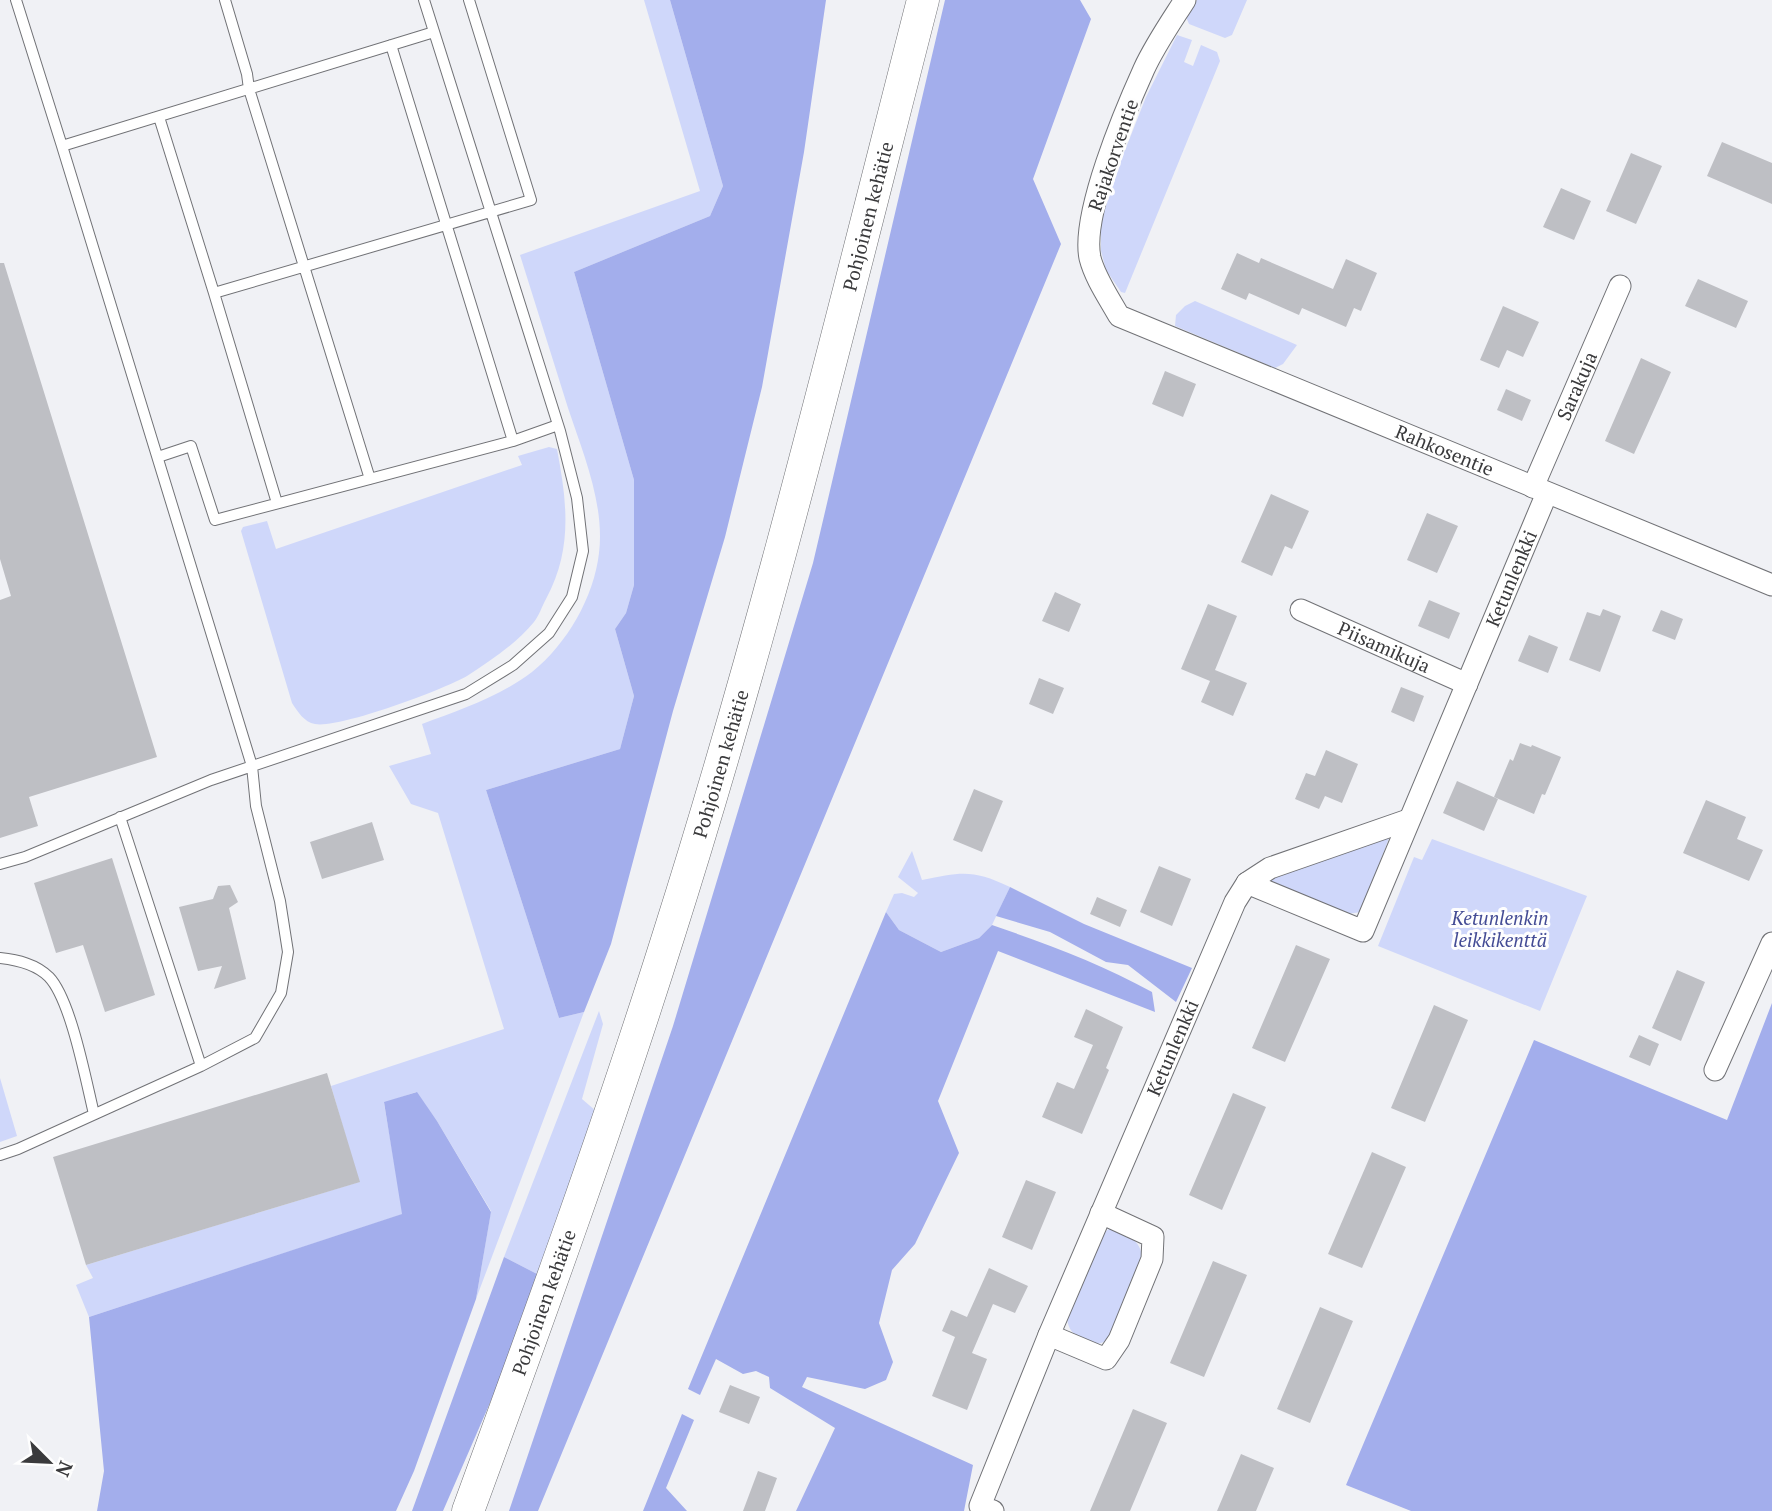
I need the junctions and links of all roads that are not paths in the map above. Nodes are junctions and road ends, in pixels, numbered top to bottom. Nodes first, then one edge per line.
1 (16, 0) edge
2 (225, 0) edge
3 (424, 0) edge
4 (469, 0) edge
5 (923, 0) edge
6 (1185, 0) edge
7 (434, 32) junction
8 (391, 45) junction
9 (248, 89) junction
10 (159, 117) junction
11 (62, 146) junction
12 (491, 212) junction
13 (447, 225) junction
14 (304, 267) junction
15 (1620, 286) dead end
16 (214, 293) junction
17 (1119, 316) joint
18 (558, 425) junction
19 (513, 441) junction
20 (158, 457) junction
21 (370, 479) junction
22 (1540, 490) junction
23 (277, 503) junction
24 (1772, 585) edge
25 (1301, 610) dead end
26 (1467, 684) junction
27 (252, 766) junction
28 (120, 817) junction
29 (1408, 820) junction
30 (0, 864) edge
31 (1247, 883) junction
32 (1772, 943) edge
33 (0, 958) edge
34 (201, 1066) junction
35 (1715, 1070) dead end
36 (94, 1114) junction
37 (0, 1154) edge
38 (1101, 1213) junction
39 (1049, 1335) junction
40 (984, 1509) edge
41 (468, 1511) edge

1 - 11 lane
2 - 9 lane
3 - 7 lane
4 - 12 lane
5 - 41 main road, Pohjoinen kehätie
6 - 17 street, Rajakorventie
7 - 8 lane
7 - 12 lane
8 - 9 lane
8 - 13 lane
9 - 10 lane
9 - 14 lane
10 - 11 lane
10 - 16 lane
11 - 20 lane
12 - 13 lane
12 - 18 lane
13 - 14 lane
13 - 19 lane
14 - 16 lane
14 - 21 lane
15 - 22 street, Sarakuja
16 - 23 lane
17 - 22 street, Rahkosentie
18 - 19 lane
18 - 27 lane
19 - 21 lane
20 - 23 lane
20 - 27 lane
21 - 23 lane
22 - 24 street, Rahkosentie
22 - 26 street, Ketunlenkki
25 - 26 street, Piisamikuja
26 - 29 street, Ketunlenkki
27 - 28 lane
27 - 34 lane
28 - 30 lane
28 - 34 lane
29 - 31 street, Ketunlenkki
29 - 31 street, Ketunlenkki
31 - 38 street, Ketunlenkki
32 - 35 street
33 - 36 lane
34 - 36 lane
36 - 37 lane
38 - 39 street, Ketunlenkki
38 - 39 street
39 - 40 street, Ketunlenkki

